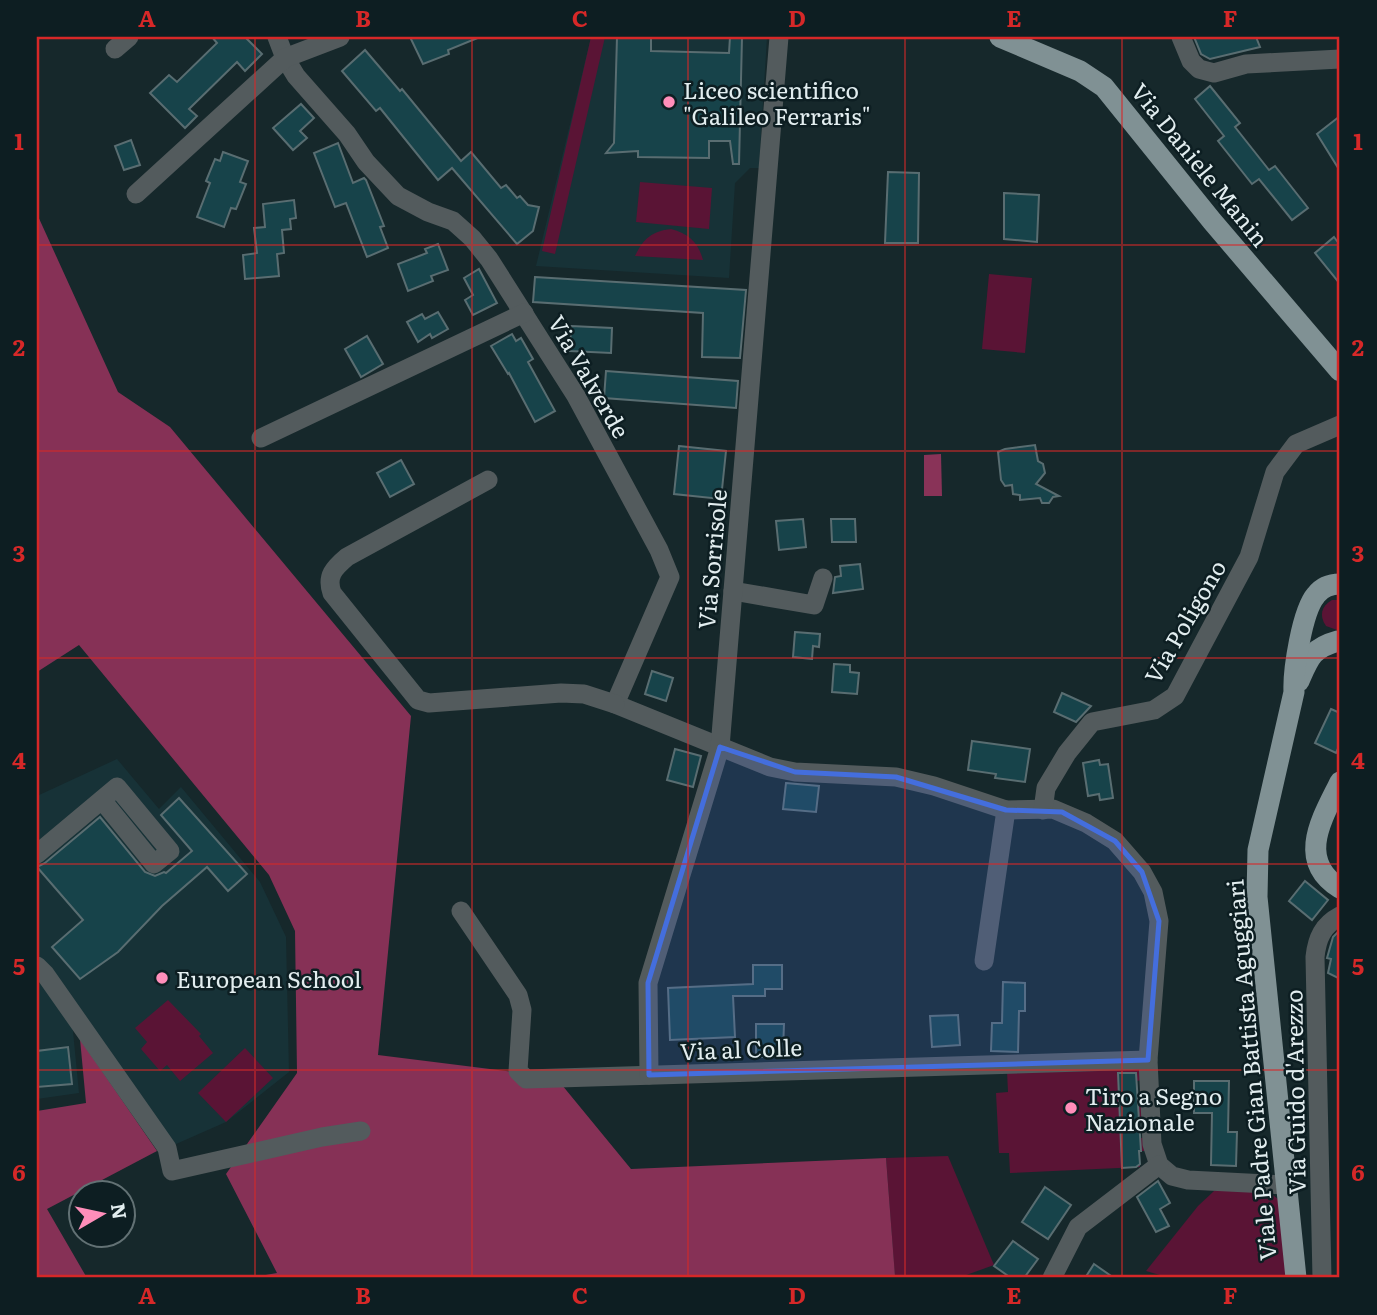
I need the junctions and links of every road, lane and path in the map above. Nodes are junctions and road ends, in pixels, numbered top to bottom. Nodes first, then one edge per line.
1 (277, 37) edge
2 (341, 37) edge
3 (779, 37) edge
4 (1000, 37) edge
5 (1181, 37) edge
6 (285, 58) junction
7 (1340, 59) edge
8 (136, 194) dead end
9 (524, 313) junction
10 (1338, 371) edge
11 (1340, 425) edge
12 (261, 438) dead end
13 (488, 480) dead end
14 (823, 578) dead end
15 (1338, 581) edge
16 (733, 591) junction
17 (1309, 611) junction
18 (1339, 641) edge
19 (1294, 692) junction
20 (615, 704) junction
21 (720, 747) junction
22 (1340, 782) edge
23 (102, 800) dead end
24 (1006, 810) junction
25 (1043, 810) junction
26 (37, 854) edge
27 (1340, 888) edge
28 (461, 911) dead end
29 (1340, 916) edge
30 (984, 961) dead end
31 (37, 966) edge
32 (1148, 1060) junction
33 (649, 1075) junction
34 (361, 1131) dead end
35 (1159, 1164) junction
36 (1286, 1185) junction
37 (1052, 1278) edge
38 (1296, 1278) edge
39 (1322, 1278) edge

1 - 6 street, Via Valverde
2 - 6 street
3 - 16 street, Via Sorrisole
4 - 10 main road, Via Daniele Manin
5 - 7 street
6 - 8 street
6 - 9 street, Via Valverde
9 - 12 street
9 - 20 street, Via Valverde
11 - 25 street, Via Poligono
13 - 20 street
14 - 16 street
15 - 17 main road, Viale Padre Gian Battista Aguggiari
16 - 21 street, Via Sorrisole
17 - 18 main road, Viale Padre Gian Battista Aguggiari
17 - 19 main road, Viale Padre Gian Battista Aguggiari
18 - 19 main road, Viale Padre Gian Battista Aguggiari
19 - 36 main road, Viale Padre Gian Battista Aguggiari
20 - 21 street
21 - 24 street
21 - 33 street, Via Sorrisole
22 - 27 main road
23 - 26 street
24 - 25 street
24 - 30 street
25 - 32 street
28 - 33 street, Via al Colle
29 - 39 street, Via Guido d'Arezzo
31 - 34 street
32 - 33 street, Via al Colle
32 - 35 street
35 - 36 street
35 - 37 street
36 - 38 main road, Viale Padre Gian Battista Aguggiari

